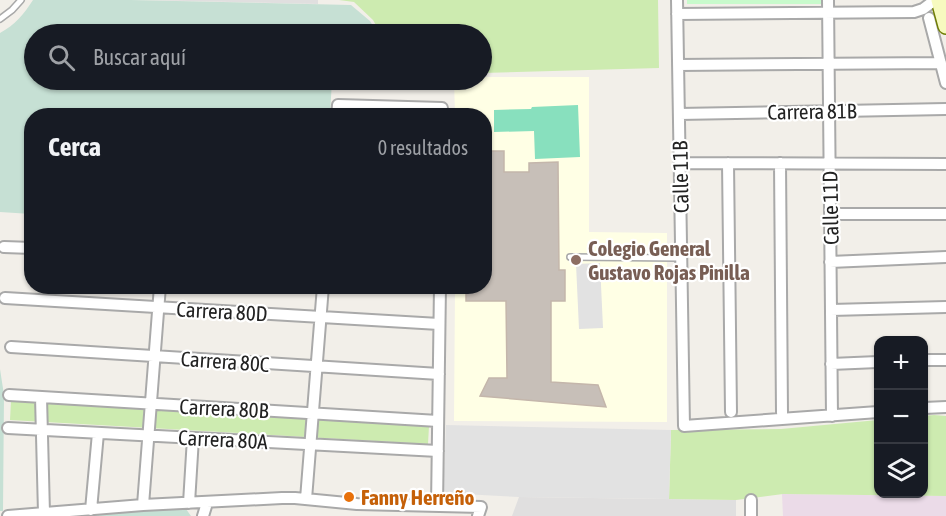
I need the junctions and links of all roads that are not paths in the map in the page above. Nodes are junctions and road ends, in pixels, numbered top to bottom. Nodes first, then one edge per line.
1 (21, 0) edge
2 (677, 0) edge
3 (828, 0) edge
4 (937, 0) edge
5 (828, 13) junction
6 (677, 14) junction
7 (929, 18) dead end
8 (0, 19) edge
9 (946, 26) edge
10 (941, 63) junction
11 (829, 64) junction
12 (678, 65) junction
13 (946, 83) edge
14 (946, 109) edge
15 (829, 111) junction
16 (679, 114) junction
17 (680, 163) junction
18 (728, 163) junction
19 (780, 163) junction
20 (830, 164) junction
21 (946, 164) edge
22 (830, 214) junction
23 (946, 214) edge
24 (4, 247) dead end
25 (24, 248) edge
26 (570, 257) dead end
27 (946, 257) edge
28 (681, 258) junction
29 (830, 262) junction
30 (160, 294) edge
31 (322, 294) edge
32 (440, 294) edge
33 (5, 298) dead end
34 (159, 307) junction
35 (946, 307) edge
36 (831, 310) junction
37 (321, 317) junction
38 (439, 324) junction
39 (11, 347) dead end
40 (155, 356) junction
41 (928, 360) edge
42 (946, 360) edge
43 (874, 362) edge
44 (831, 363) junction
45 (317, 366) junction
46 (439, 374) junction
47 (9, 395) dead end
48 (41, 397) junction
49 (151, 404) junction
50 (946, 406) edge
51 (928, 408) edge
52 (731, 412) dead end
53 (782, 412) dead end
54 (874, 412) edge
55 (313, 413) junction
56 (831, 416) junction
57 (438, 421) junction
58 (8, 428) dead end
59 (42, 430) junction
60 (98, 433) junction
61 (149, 435) junction
62 (192, 438) junction
63 (311, 444) junction
64 (438, 451) junction
65 (306, 499) junction
66 (751, 500) dead end
67 (189, 503) junction
68 (207, 503) junction
69 (143, 505) junction
70 (437, 506) junction
71 (92, 510) junction
72 (480, 511) edge
73 (44, 513) junction
74 (8, 516) edge
75 (203, 516) edge
76 (751, 516) edge

1 - 8 lane
2 - 6 street, Calle 11B
3 - 5 street, Calle 11D
4 - 5 street
4 - 9 main road
5 - 6 street
5 - 11 street, Calle 11D
6 - 12 street, Calle 11B
7 - 10 street
10 - 11 street
10 - 13 street
11 - 12 street
11 - 15 street, Calle 11D
12 - 16 street, Calle 11B
14 - 15 street, Carrera 81B
15 - 16 street, Carrera 81B
15 - 20 street, Calle 11D
16 - 17 street, Calle 11B
17 - 18 street
17 - 28 street, Calle 11B
18 - 19 street
18 - 52 street
19 - 20 street
19 - 53 street
20 - 21 street
20 - 22 street, Calle 11D
22 - 23 street
22 - 29 street, Calle 11D
24 - 25 street
26 - 28 lane
27 - 29 street
28 - 56 street, Calle 11B
29 - 36 street, Calle 11D
30 - 34 street
31 - 37 street
32 - 38 street
33 - 34 street, Carrera 80D
34 - 37 street, Carrera 80D
34 - 40 street
35 - 36 street
36 - 44 street, Calle 11D
37 - 38 street, Carrera 80D
37 - 45 street
38 - 46 street
39 - 40 street, Carrera 80C
40 - 45 street, Carrera 80C
40 - 49 street
41 - 42 street
43 - 44 street
44 - 56 street, Calle 11D
45 - 46 street, Carrera 80C
45 - 55 street
46 - 57 street
47 - 48 street, Carrera 80B
48 - 49 street, Carrera 80B
48 - 59 street
49 - 55 street, Carrera 80B
49 - 61 street
50 - 51 street
54 - 56 street
55 - 57 street, Carrera 80B
55 - 63 street
57 - 64 street
58 - 59 street, Carrera 80A
59 - 60 street, Carrera 80A
59 - 73 street
60 - 61 street, Carrera 80A
60 - 71 street
61 - 62 street, Carrera 80A
61 - 69 street
62 - 63 street, Carrera 80A
62 - 67 street
63 - 64 street, Carrera 80A
63 - 65 street
64 - 70 street
65 - 68 street
65 - 70 street
66 - 76 street
67 - 68 street
67 - 69 street
68 - 75 street
69 - 71 street
70 - 72 street
71 - 73 street
73 - 74 street

